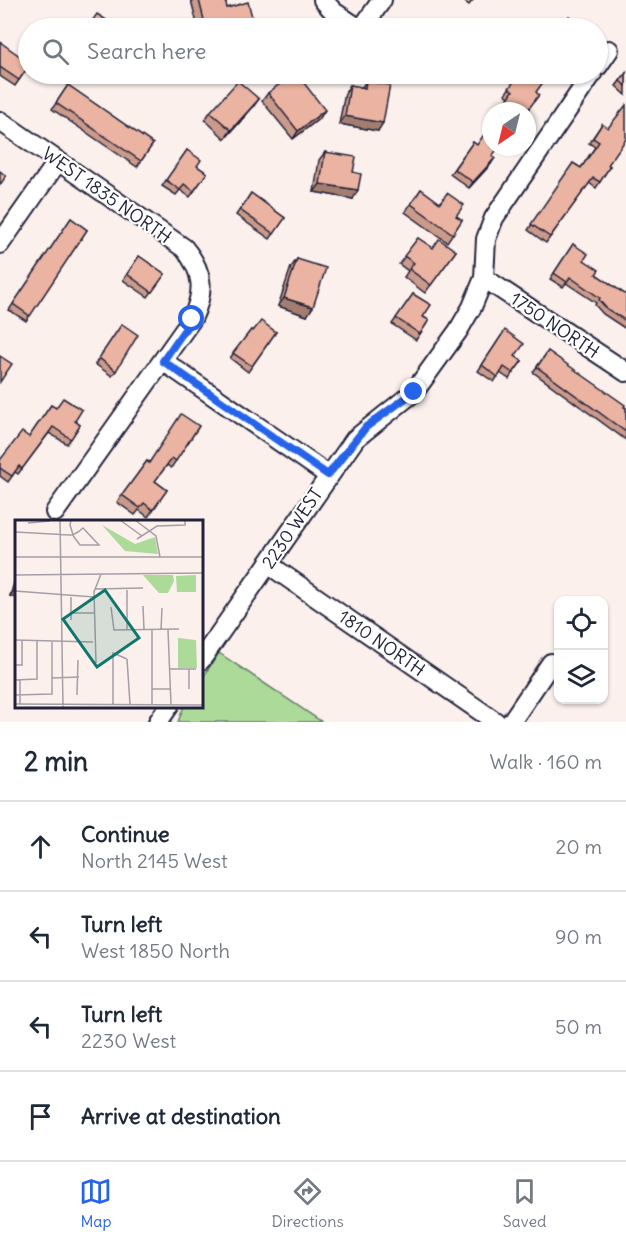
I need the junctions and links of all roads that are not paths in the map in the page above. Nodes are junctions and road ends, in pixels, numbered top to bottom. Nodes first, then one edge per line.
1 (323, 0) edge
2 (382, 0) edge
3 (344, 18) edge
4 (368, 18) edge
5 (585, 84) edge
6 (0, 121) edge
7 (58, 160) junction
8 (0, 244) edge
9 (484, 278) junction
10 (163, 361) junction
11 (626, 372) edge
12 (328, 475) junction
13 (55, 512) dead end
14 (268, 564) junction
15 (202, 659) edge
16 (551, 663) dead end
17 (168, 707) edge
18 (158, 722) edge
19 (496, 722) edge
20 (511, 722) edge

1 - 3 street
2 - 4 street
5 - 9 street, 2230 WEST
6 - 7 street, WEST 1835 NORTH
7 - 8 street
7 - 10 street, WEST 1835 NORTH
9 - 11 street, 1750 NORTH
9 - 12 street, 2230 WEST
10 - 12 street
10 - 13 street
12 - 14 street, 2230 WEST
14 - 15 street, 2230 WEST
14 - 19 street, 1810 NORTH
16 - 20 street
17 - 18 street

